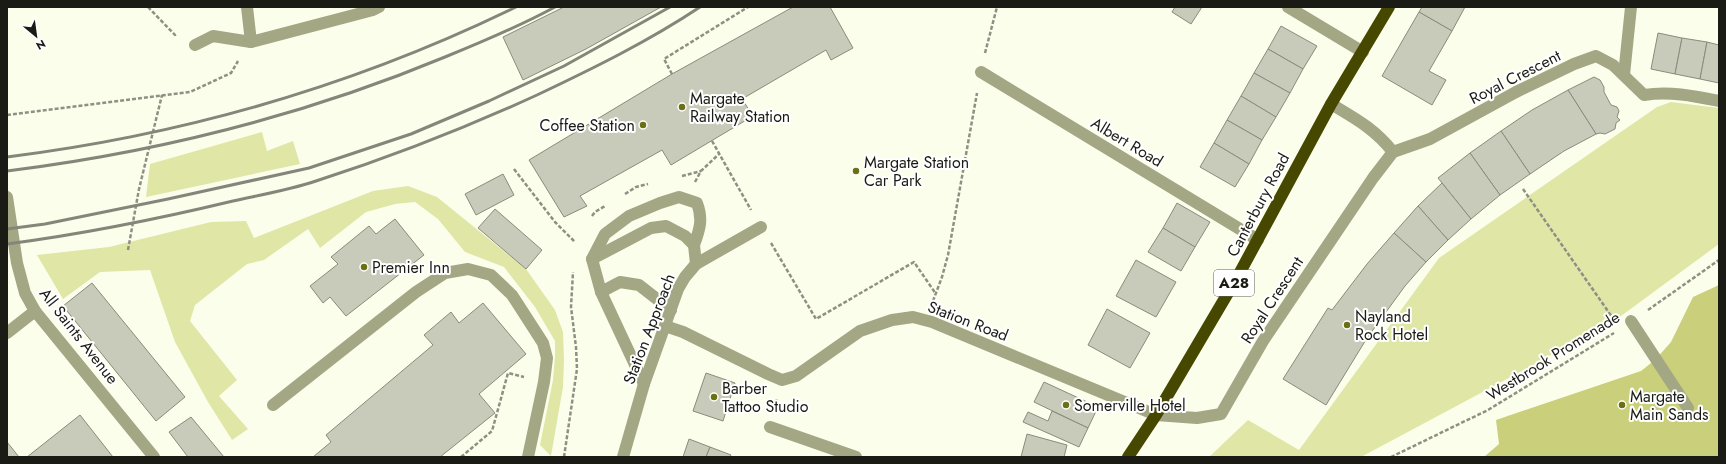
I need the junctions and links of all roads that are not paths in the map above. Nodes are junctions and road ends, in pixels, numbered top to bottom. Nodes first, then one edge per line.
1 (247, 7) edge
2 (379, 7) edge
3 (1288, 7) edge
4 (1389, 7) edge
5 (1631, 7) edge
6 (250, 42) junction
7 (195, 45) dead end
8 (1363, 52) junction
9 (981, 72) road end
10 (1624, 75) junction
11 (1719, 101) edge
12 (1331, 104) junction
13 (1393, 152) junction
14 (7, 197) edge
15 (761, 227) dead end
16 (1258, 240) junction
17 (694, 245) junction
18 (592, 259) junction
19 (696, 264) junction
20 (601, 292) junction
21 (671, 310) junction
22 (36, 311) junction
23 (1631, 321) road end
24 (665, 326) junction
25 (7, 333) edge
26 (644, 384) junction
27 (273, 405) dead end
28 (1688, 408) dead end
29 (1156, 415) junction
30 (770, 427) road end
31 (154, 457) edge
32 (528, 457) edge
33 (623, 457) edge
34 (856, 457) edge
35 (1128, 457) edge

1 - 6 street
2 - 6 street
3 - 8 street
4 - 8 highway, Canterbury Road / A28
5 - 10 street
6 - 7 street
8 - 12 highway, Canterbury Road / A28
9 - 16 street, Albert Road
10 - 11 street, Royal Crescent
10 - 13 street, Royal Crescent
12 - 13 street
12 - 16 highway, Canterbury Road / A28
13 - 29 street, Royal Crescent
14 - 22 street, All Saints Avenue
15 - 19 street, Station Approach
16 - 29 highway, Canterbury Road / A28
17 - 18 street
17 - 18 street
17 - 19 street
18 - 20 street
19 - 21 street, Station Approach
20 - 21 street
20 - 26 street
21 - 24 street, Station Approach
22 - 25 street
22 - 31 street, All Saints Avenue
23 - 28 street
24 - 26 street, Station Approach
24 - 29 street, Station Road
26 - 33 street, Station Approach
27 - 32 street
29 - 35 highway, Canterbury Road / A28
30 - 34 street

